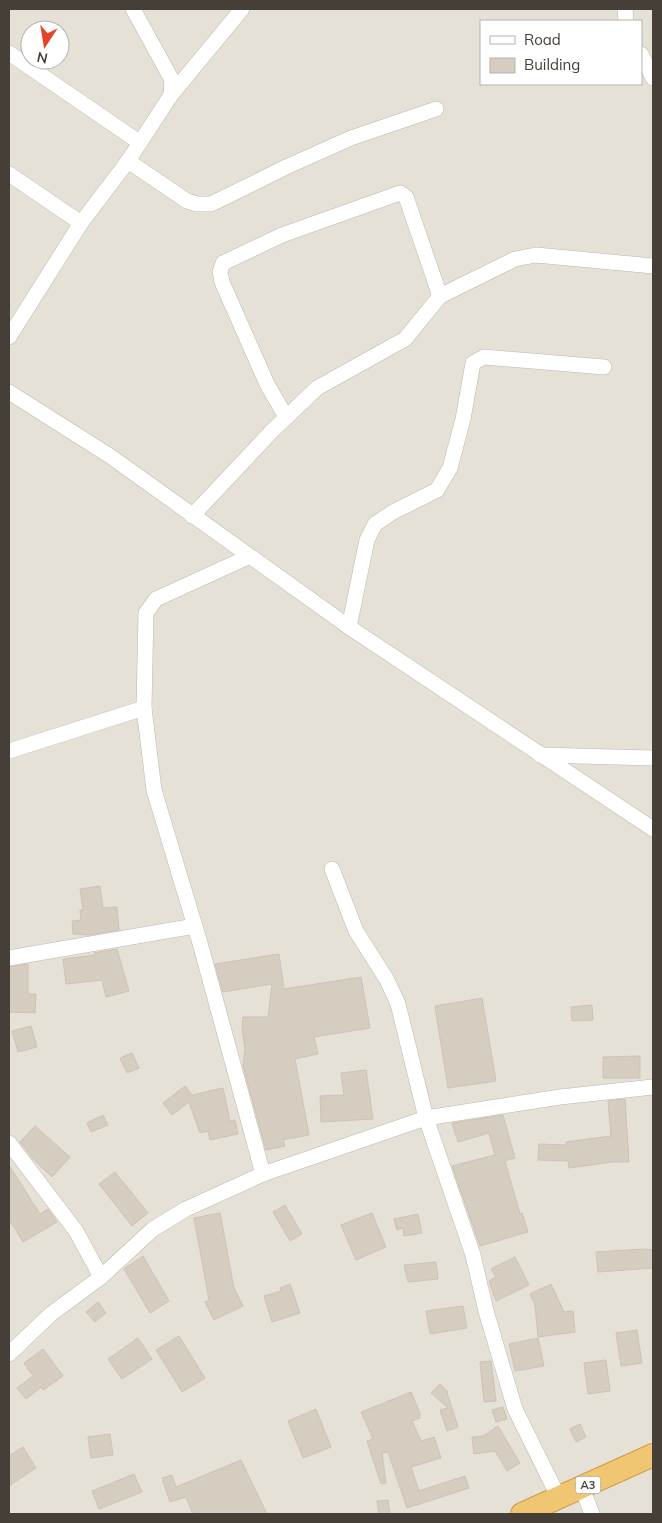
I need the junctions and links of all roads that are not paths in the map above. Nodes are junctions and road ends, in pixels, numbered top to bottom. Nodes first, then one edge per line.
1 (133, 9) edge
2 (242, 9) edge
3 (9, 53) edge
4 (642, 56) edge
5 (653, 78) edge
6 (171, 95) junction
7 (436, 109) dead end
8 (139, 142) junction
9 (128, 161) junction
10 (9, 174) edge
11 (81, 223) junction
12 (653, 266) edge
13 (440, 296) junction
14 (9, 337) edge
15 (604, 367) dead end
16 (9, 392) edge
17 (286, 417) junction
18 (192, 516) junction
19 (248, 557) junction
20 (349, 627) junction
21 (144, 708) junction
22 (9, 751) edge
23 (540, 755) junction
24 (653, 758) edge
25 (653, 829) edge
26 (332, 869) dead end
27 (195, 926) junction
28 (9, 958) edge
29 (653, 1087) edge
30 (426, 1118) junction
31 (9, 1143) edge
32 (263, 1174) junction
33 (101, 1277) junction
34 (9, 1354) edge
35 (653, 1455) edge
36 (582, 1488) junction
37 (559, 1498) junction
38 (522, 1514) edge
39 (592, 1514) edge

1 - 6 street
2 - 6 street
3 - 8 street
4 - 5 street
6 - 8 street
7 - 9 street
8 - 9 street
9 - 11 street
10 - 11 street
11 - 14 street
12 - 13 street
13 - 17 street
13 - 17 street
15 - 20 street
16 - 18 street
17 - 18 street
18 - 19 street
19 - 20 street
19 - 21 street
20 - 23 street
21 - 22 street
21 - 27 street
23 - 24 street
23 - 25 street
26 - 30 street
27 - 28 street
27 - 32 street
29 - 30 street
30 - 32 street
30 - 37 street
31 - 33 street
32 - 33 street
33 - 34 street
35 - 36 highway, A3
36 - 37 highway, A3
36 - 39 street
37 - 38 highway, A3

